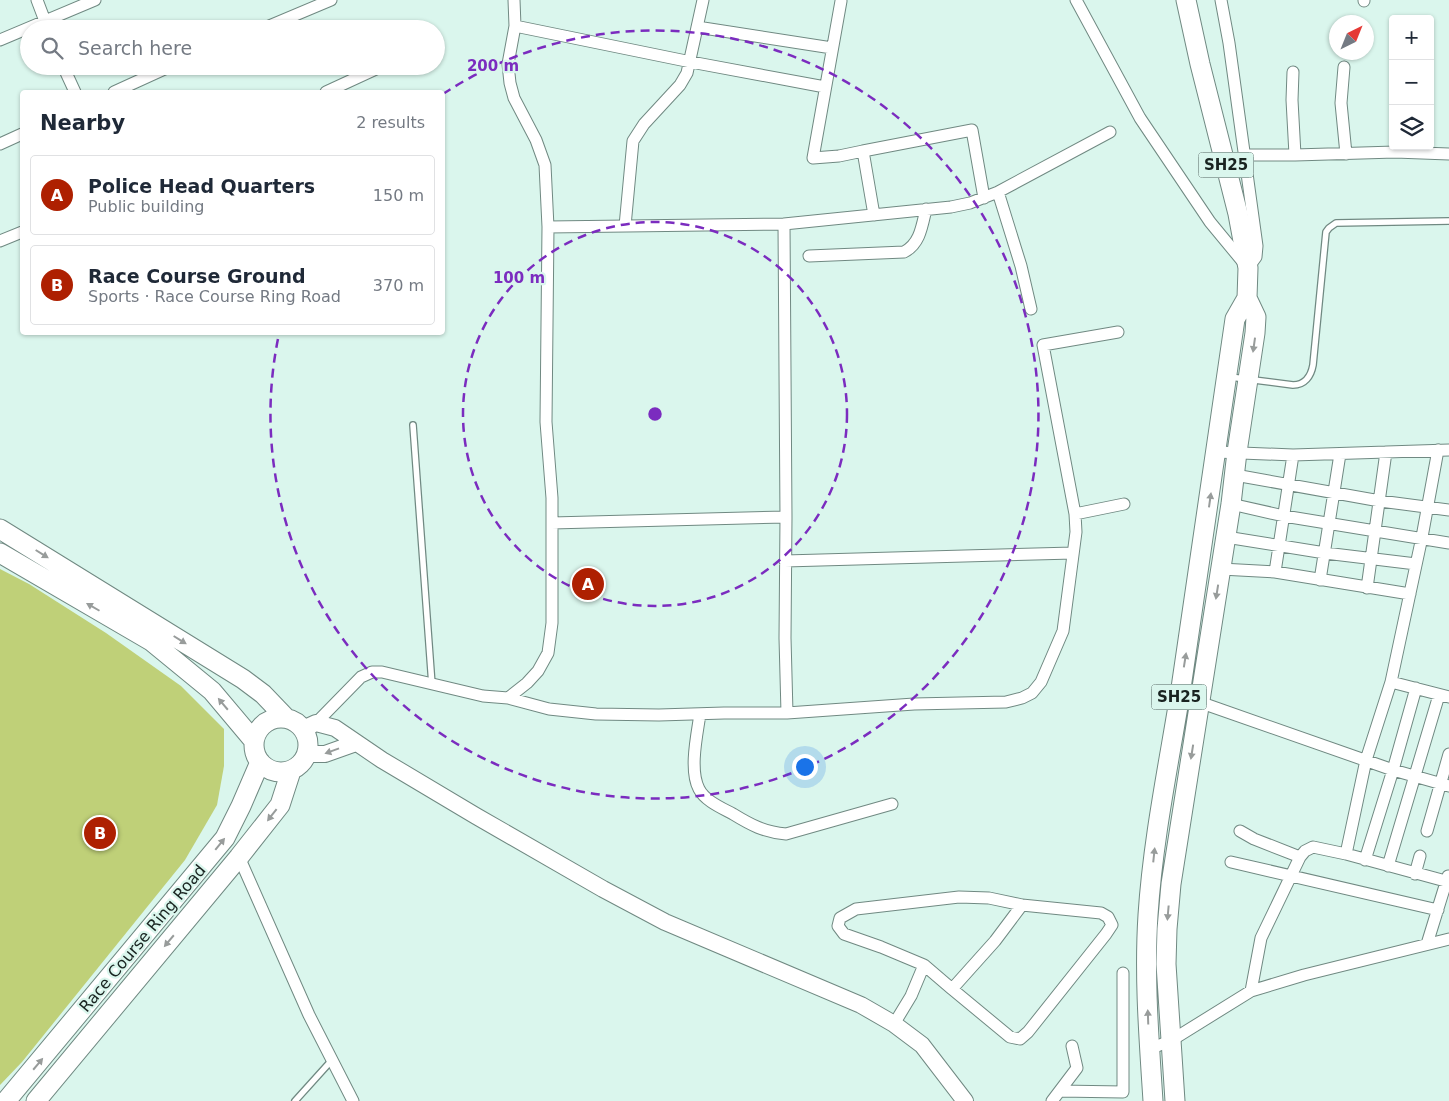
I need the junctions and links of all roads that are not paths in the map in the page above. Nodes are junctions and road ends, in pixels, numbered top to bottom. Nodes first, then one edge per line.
1 (37, 0) edge
2 (96, 0) edge
3 (331, 0) edge
4 (514, 0) edge
5 (703, 0) edge
6 (1076, 0) edge
7 (1186, 0) edge
8 (1221, 0) edge
9 (841, 1) dead end
10 (45, 20) edge
11 (57, 20) edge
12 (283, 20) edge
13 (515, 26) junction
14 (697, 27) junction
15 (20, 34) edge
16 (0, 40) edge
17 (832, 48) junction
18 (691, 62) junction
19 (1344, 67) dead end
20 (1293, 72) dead end
21 (68, 75) edge
22 (151, 75) edge
23 (363, 75) edge
24 (825, 87) junction
25 (74, 90) edge
26 (118, 90) edge
27 (330, 90) edge
28 (1110, 132) dead end
29 (20, 135) edge
30 (0, 144) edge
31 (1389, 150) edge
32 (1407, 150) edge
33 (863, 151) junction
34 (1346, 154) junction
35 (1449, 154) edge
36 (1245, 155) junction
37 (1295, 155) junction
38 (998, 192) junction
39 (984, 198) junction
40 (926, 209) junction
41 (874, 215) junction
42 (1449, 221) edge
43 (784, 224) junction
44 (625, 226) junction
45 (548, 227) junction
46 (20, 233) edge
47 (0, 241) edge
48 (809, 256) dead end
49 (1248, 268) junction
50 (1247, 298) junction
51 (1031, 309) dead end
52 (1118, 332) dead end
53 (1227, 376) junction
54 (1249, 380) junction
55 (413, 425) dead end
56 (1443, 450) edge
57 (1217, 452) junction
58 (1237, 452) junction
59 (1386, 452) junction
60 (1340, 454) junction
61 (1293, 455) junction
62 (1236, 475) junction
63 (1288, 485) junction
64 (1334, 493) junction
65 (1380, 500) junction
66 (1124, 504) dead end
67 (1231, 504) junction
68 (1427, 508) junction
69 (1449, 510) edge
70 (1075, 514) junction
71 (1284, 516) junction
72 (786, 517) junction
73 (1330, 523) junction
74 (552, 524) junction
75 (0, 529) edge
76 (1374, 530) junction
77 (1226, 537) junction
78 (1422, 538) junction
79 (1449, 543) edge
80 (1279, 546) junction
81 (0, 553) edge
82 (1072, 553) junction
83 (1325, 553) junction
84 (1371, 558) junction
85 (786, 561) junction
86 (1416, 564) junction
87 (1221, 569) junction
88 (1276, 572) junction
89 (1320, 580) junction
90 (1367, 588) junction
91 (1410, 594) junction
92 (1391, 682) junction
93 (432, 684) junction
94 (1416, 688) junction
95 (1444, 696) edge
96 (508, 698) junction
97 (1199, 702) junction
98 (787, 713) junction
99 (700, 714) junction
100 (286, 718) junction
101 (310, 726) junction
102 (254, 741) junction
103 (356, 743) junction
104 (307, 754) junction
105 (1449, 754) edge
106 (1366, 760) junction
107 (260, 762) junction
108 (1393, 770) junction
109 (291, 771) junction
110 (1416, 776) junction
111 (1445, 785) edge
112 (892, 804) dead end
113 (1240, 831) dead end
114 (1428, 831) dead end
115 (1346, 854) junction
116 (1420, 856) dead end
117 (239, 857) junction
118 (1300, 857) junction
119 (1365, 860) junction
120 (1231, 862) dead end
121 (1388, 866) junction
122 (1415, 874) junction
123 (1291, 877) junction
124 (1448, 879) edge
125 (1022, 905) junction
126 (1438, 910) junction
127 (1449, 939) edge
128 (1428, 944) junction
129 (924, 965) junction
130 (1123, 973) dead end
131 (952, 989) junction
132 (1251, 991) junction
133 (894, 1024) junction
134 (1172, 1040) junction
135 (1072, 1046) dead end
136 (1150, 1049) junction
137 (332, 1060) junction
138 (1060, 1090) junction
139 (6, 1101) edge
140 (36, 1101) edge
141 (296, 1101) edge
142 (353, 1101) edge
143 (965, 1101) edge
144 (1052, 1101) edge
145 (1153, 1101) edge
146 (1175, 1101) edge

1 - 10 street
2 - 11 street
3 - 12 street
4 - 13 street
5 - 14 street
6 - 49 street
7 - 49 main road, SH25
8 - 36 street
9 - 17 street
13 - 18 street
13 - 45 street
14 - 17 street
14 - 18 street
15 - 16 street
17 - 24 street
18 - 24 street
18 - 44 street
19 - 34 street
20 - 37 street
21 - 25 street
22 - 26 street
23 - 27 street
24 - 33 street
28 - 38 street
29 - 30 street
31 - 34 street
32 - 35 street
33 - 39 street
33 - 41 street
34 - 37 street
36 - 37 street
36 - 49 street
38 - 39 street
38 - 51 street
39 - 40 street
40 - 41 street
40 - 48 street
41 - 43 street
42 - 54 lane
43 - 44 street
43 - 72 street
44 - 45 street
45 - 74 street
46 - 47 street
49 - 50 main road, SH25
50 - 53 main road, SH25
50 -> 54 main road, SH25
52 - 70 street
53 - 54 lane
53 - 57 main road, SH25
54 - 58 main road, SH25
55 - 93 lane
56 - 59 street
56 - 68 street
57 - 58 street
136 -> 57 main road, SH25
58 - 61 street
58 - 62 main road, SH25
59 - 60 street
59 - 65 street
60 - 61 street
60 - 64 street
61 - 63 street
62 - 63 street
62 - 67 main road, SH25
63 - 64 street
63 - 71 street
64 - 65 street
64 - 73 street
65 - 68 street
65 - 76 street
66 - 70 street
67 - 71 street
67 - 77 main road, SH25
68 - 69 street
68 - 78 street
70 - 82 street
71 - 73 street
71 - 80 street
72 - 74 street
72 - 85 street
73 - 76 street
73 - 83 street
74 - 96 street
75 -> 100 main road
76 - 78 street
76 - 84 street
77 - 80 street
77 - 87 main road, SH25
78 - 79 street
78 - 86 street
80 - 83 street
80 - 88 street
102 -> 81 main road
82 - 85 street
82 - 98 street
83 - 84 street
83 - 89 street
84 - 86 street
84 - 90 street
85 - 98 street
86 - 91 street
87 - 88 street
87 -> 97 main road, SH25
88 - 89 street
89 - 90 street
90 - 91 street
91 - 92 street
92 - 94 street
92 - 106 street
93 - 96 street
93 - 101 street
94 - 95 street
94 - 108 street
95 - 110 street
96 - 99 street
97 - 106 street
97 -> 134 main road, SH25
98 - 99 street
99 - 112 street
100 - 101 main road
100 - 102 main road
101 - 103 street
101 - 104 main road
102 - 107 main road
103 -> 104 street
103 - 133 street
104 - 109 main road
105 - 111 street
106 - 108 street
106 - 115 street
107 - 109 main road
139 -> 107 main road, Race Course Ring Road
108 - 110 street
108 - 119 street
109 -> 117 main road, Race Course Ring Road
110 - 111 street
110 - 121 street
111 - 114 street
113 - 118 street
115 - 118 street
115 - 119 street
116 - 122 street
117 - 137 street
117 -> 140 main road, Race Course Ring Road
118 - 123 street
119 - 121 street
120 - 123 street
121 - 122 street
122 - 124 street
123 - 126 street
123 - 132 street
124 - 126 street
125 - 129 street
125 - 131 street
125 - 131 street
126 - 128 street
127 - 128 street
128 - 132 street
129 - 131 street
129 - 133 street
130 - 138 street
132 - 134 street
133 - 143 street
134 - 136 street
134 - 146 main road, SH25
135 - 138 street
136 - 145 main road, SH25
137 - 141 lane
137 - 142 street
138 - 144 street

